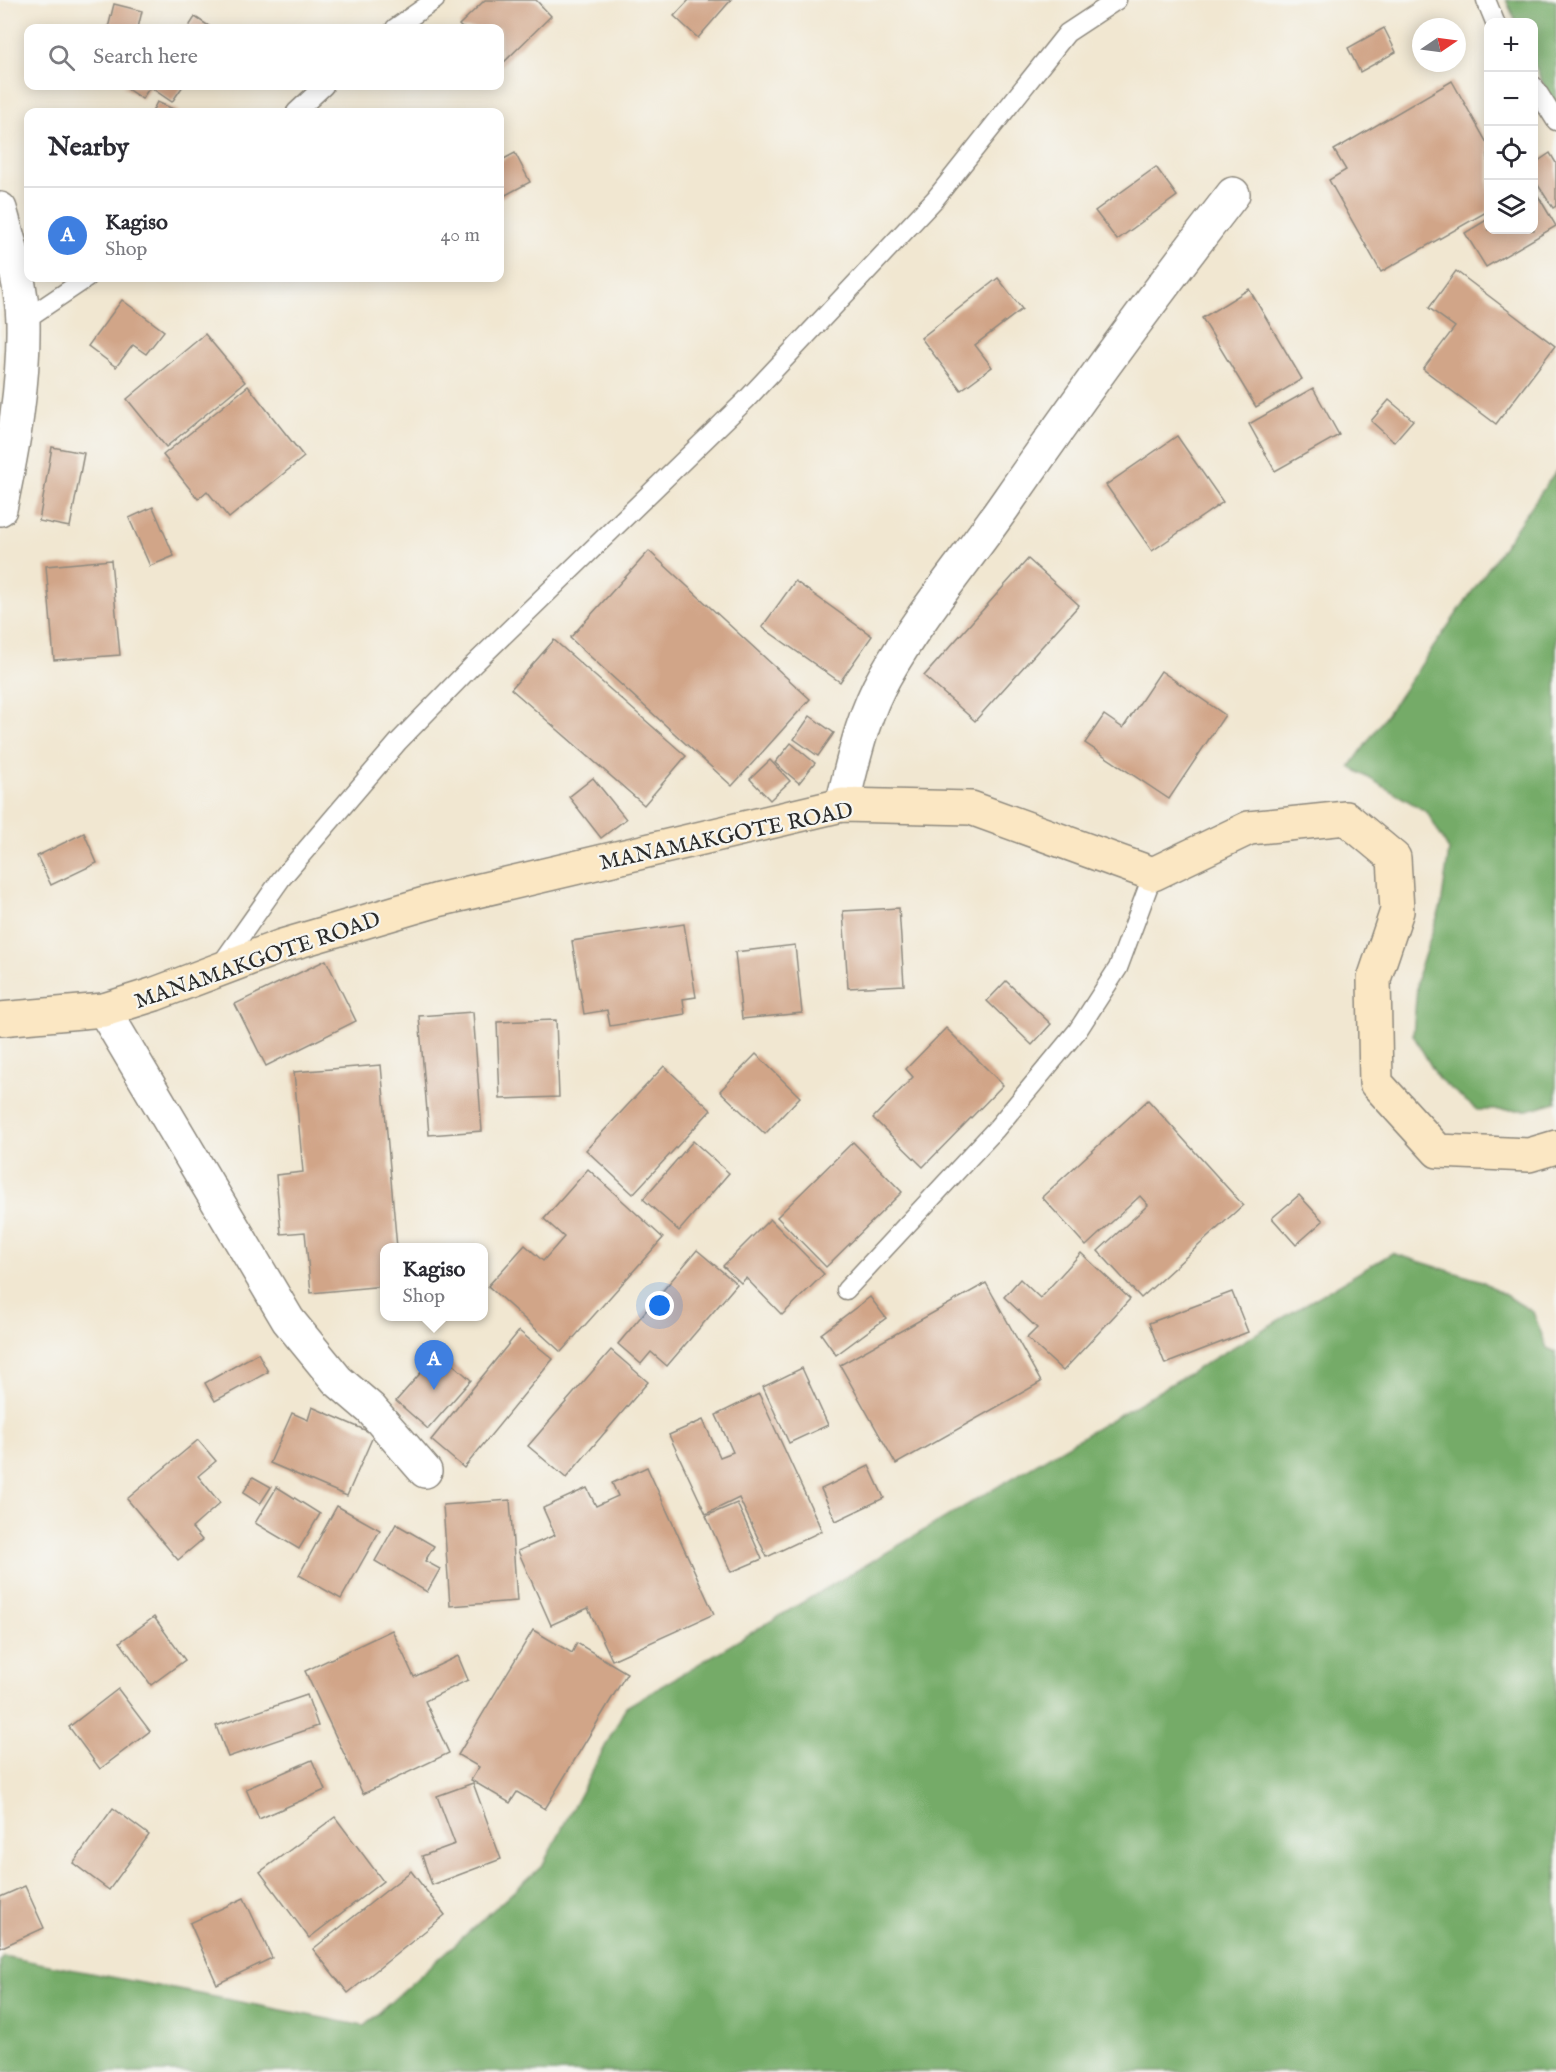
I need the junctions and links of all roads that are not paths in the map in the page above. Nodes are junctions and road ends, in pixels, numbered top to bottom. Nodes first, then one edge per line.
1 (435, 0) edge
2 (1117, 0) edge
3 (1486, 0) edge
4 (1493, 18) edge
5 (401, 24) edge
6 (320, 90) edge
7 (1538, 93) edge
8 (300, 108) edge
9 (1556, 120) edge
10 (1233, 194) dead end
11 (0, 209) edge
12 (81, 282) edge
13 (23, 321) junction
14 (0, 509) edge
15 (842, 805) junction
16 (1153, 874) junction
17 (215, 973) junction
18 (104, 1010) junction
19 (0, 1019) edge
20 (1556, 1147) edge
21 (846, 1290) dead end
22 (425, 1471) dead end

1 - 5 lane
2 - 17 lane
3 - 4 lane
6 - 8 lane
7 - 9 lane
10 - 15 street
11 - 13 street
12 - 13 lane
13 - 14 street
15 - 16 street, MANAMAKGOTE ROAD
15 - 17 street, MANAMAKGOTE ROAD
16 - 20 street
16 - 21 lane
17 - 18 street, MANAMAKGOTE ROAD
18 - 19 street, MANAMAKGOTE ROAD
18 - 22 street

